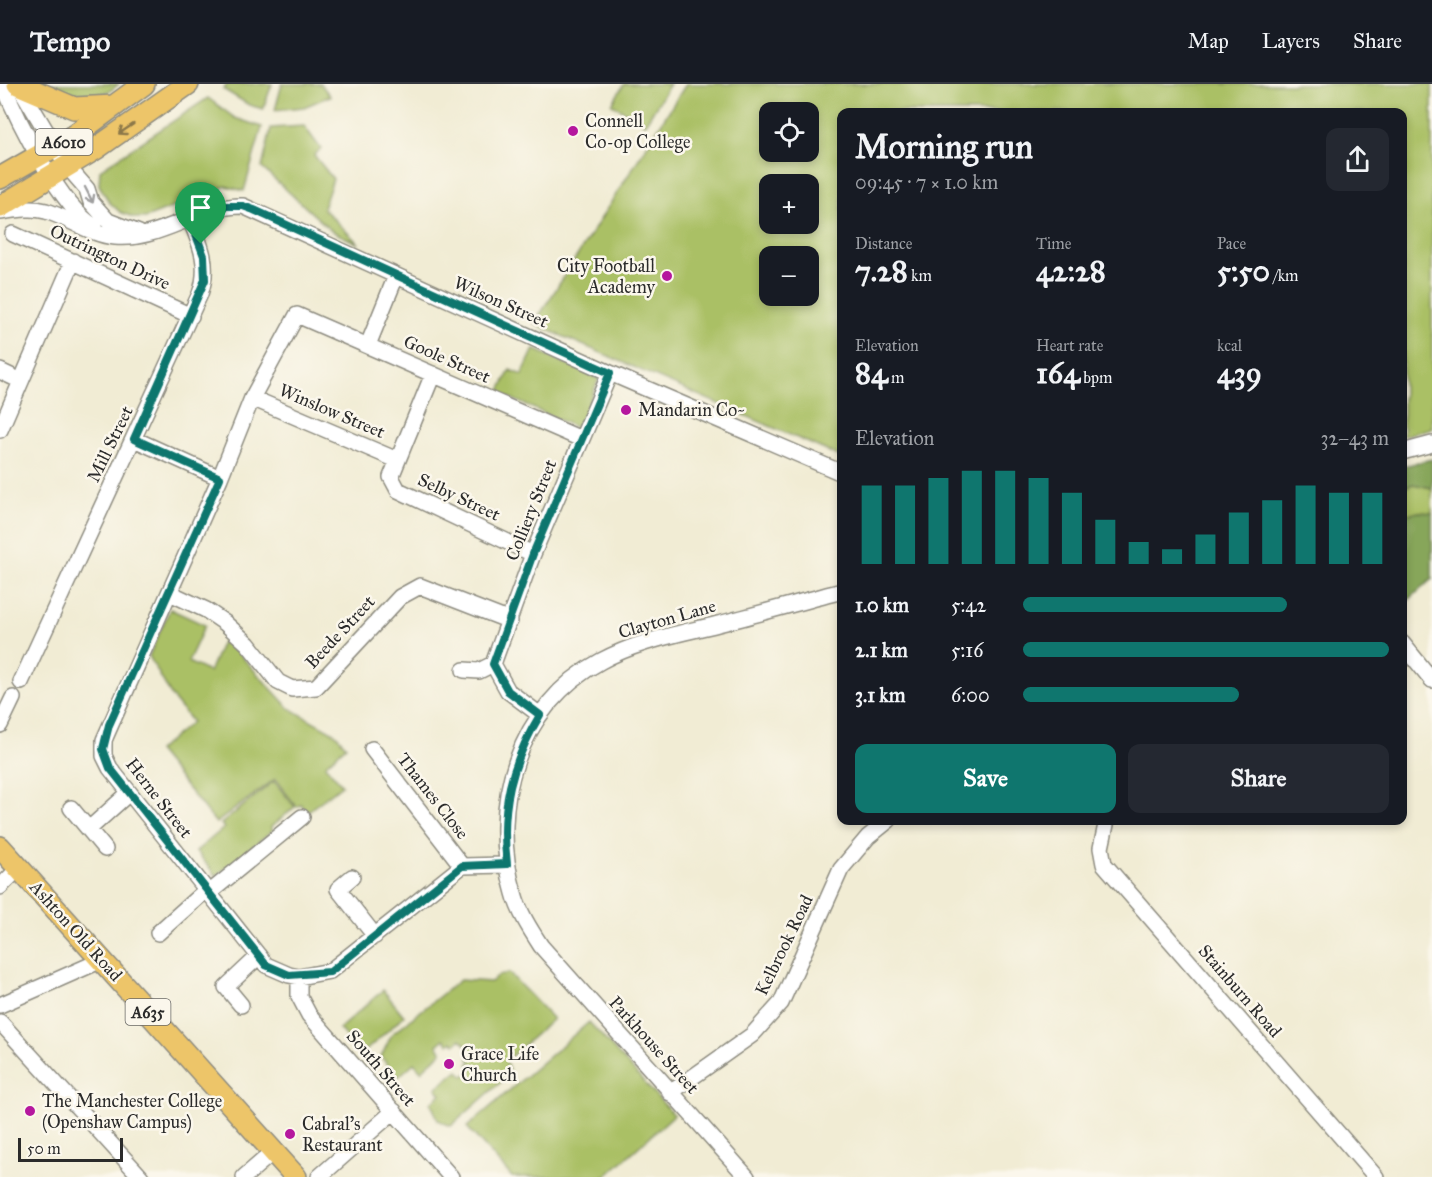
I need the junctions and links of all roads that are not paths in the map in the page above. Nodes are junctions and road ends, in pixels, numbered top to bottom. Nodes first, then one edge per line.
1 (3, 84) edge
2 (18, 84) edge
3 (144, 84) edge
4 (188, 84) edge
5 (114, 106) junction
6 (47, 151) junction
7 (59, 171) junction
8 (0, 178) edge
9 (0, 207) edge
10 (0, 212) edge
11 (190, 219) junction
12 (140, 233) junction
13 (13, 234) dead end
14 (115, 237) junction
15 (73, 261) junction
16 (396, 276) junction
17 (297, 315) joint
18 (191, 316) junction
19 (368, 345) junction
20 (0, 371) edge
21 (610, 373) junction
22 (433, 374) junction
23 (21, 381) junction
24 (252, 398) junction
25 (0, 430) edge
26 (134, 439) junction
27 (581, 439) junction
28 (1432, 444) edge
29 (1407, 451) edge
30 (397, 460) junction
31 (837, 472) edge
32 (220, 478) junction
33 (533, 554) junction
34 (837, 592) edge
35 (170, 593) junction
36 (510, 621) junction
37 (1407, 649) edge
38 (493, 664) junction
39 (464, 670) dead end
40 (1432, 680) edge
41 (21, 682) dead end
42 (13, 698) dead end
43 (540, 715) junction
44 (0, 725) edge
45 (372, 749) dead end
46 (129, 793) junction
47 (71, 808) dead end
48 (302, 817) dead end
49 (883, 825) edge
50 (1106, 825) edge
51 (89, 829) junction
52 (0, 847) edge
53 (105, 849) dead end
54 (507, 864) junction
55 (462, 866) junction
56 (19, 868) junction
57 (352, 877) dead end
58 (0, 887) edge
59 (207, 892) junction
60 (158, 933) dead end
61 (375, 936) junction
62 (534, 936) joint
63 (259, 956) junction
64 (102, 960) junction
65 (299, 976) junction
66 (0, 1005) edge
67 (241, 1005) dead end
68 (0, 1022) edge
69 (670, 1093) junction
70 (394, 1111) junction
71 (273, 1152) junction
72 (141, 1177) edge
73 (244, 1177) edge
74 (296, 1177) edge
75 (320, 1177) edge
76 (452, 1177) edge
77 (747, 1177) edge
78 (1376, 1177) edge

1 - 6 street
2 - 5 highway
2 - 6 street
3 - 5 highway, A6010
4 -> 7 highway, A6010
5 - 6 highway, A6010
6 - 7 street
6 - 8 highway, A6010
7 - 9 highway, A6010
7 -> 12 street
7 - 14 street
10 - 14 street, Wilson Street
11 - 12 street, Wilson Street
11 - 16 street, Wilson Street
11 - 18 street, Mill Street
12 - 14 street, Wilson Street
13 - 15 street, Outrington Drive
15 - 18 street, Outrington Drive
15 - 23 street
16 - 19 street
16 - 21 street, Wilson Street
17 - 19 street, Goole Street
17 - 24 street, Herne Street
18 - 26 street, Mill Street
19 - 22 street, Goole Street
20 - 23 street
21 - 27 street, Colliery Street
21 - 31 street, Wilson Street
22 - 27 street, Goole Street
22 - 30 street
23 - 25 street
24 - 30 street, Winslow Street
24 - 32 street, Herne Street
26 - 32 street
26 - 41 street, Mill Street
27 - 33 street, Colliery Street
28 - 29 street
30 - 33 street, Selby Street
32 - 35 street, Herne Street
33 - 36 street, Colliery Street
34 - 43 street, Clayton Lane
35 - 36 street, Beede Street
35 - 46 street, Herne Street
36 - 38 street, Colliery Street
37 - 40 street
38 - 39 street
38 - 43 street
42 - 44 street
43 - 54 street, Clayton Lane
45 - 55 street, Thames Close
46 - 51 street
46 - 59 street, Herne Street
47 - 51 street
48 - 59 street
49 - 69 street, Kelbrook Road
50 - 78 street, Stainburn Road
51 - 53 street
52 - 56 highway, Ashton Old Road / A635
54 - 55 street
54 - 62 street, Clayton Lane
55 - 61 street, Herne Street
56 - 58 street
56 - 64 highway, Ashton Old Road / A635
57 - 61 street
59 - 60 street
59 - 63 street, Herne Street
61 - 65 street, Herne Street
62 - 69 street, Parkhouse Street
63 - 65 street, Herne Street
63 - 67 street
64 - 66 street
64 - 71 highway, Ashton Old Road / A635
65 - 70 street, South Street
68 - 72 street
69 - 77 street, Parkhouse Street
70 - 75 street
70 - 76 street, South Street
71 - 73 street
71 - 74 highway, Ashton Old Road / A635

